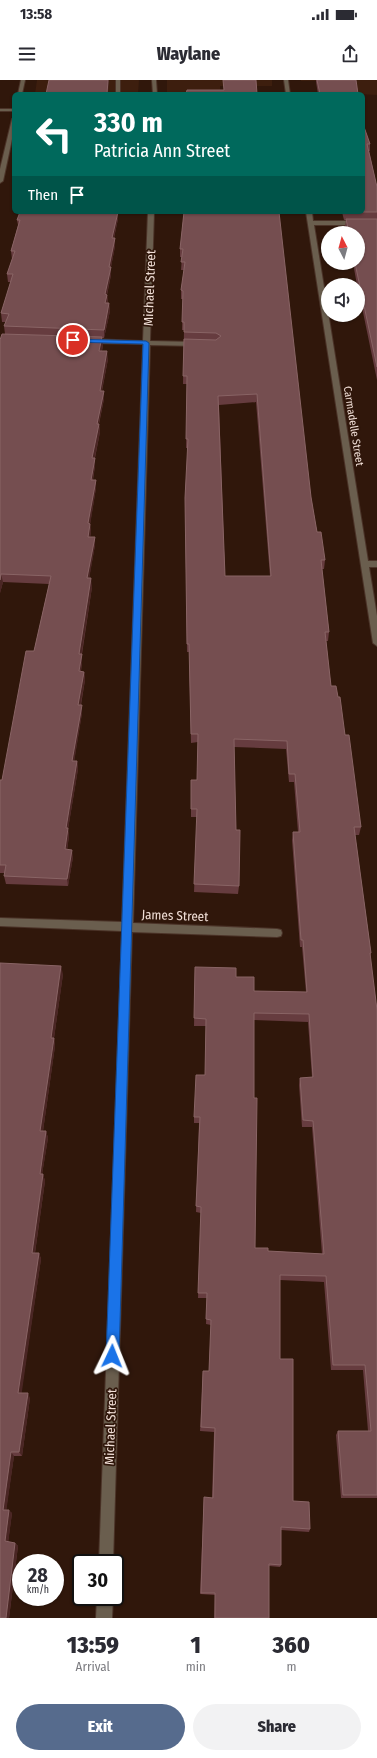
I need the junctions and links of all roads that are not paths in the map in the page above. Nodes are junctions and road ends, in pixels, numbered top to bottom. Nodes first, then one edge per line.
1 (23, 80) edge
2 (118, 80) edge
3 (154, 80) edge
4 (286, 80) edge
5 (20, 92) edge
6 (118, 92) edge
7 (154, 92) edge
8 (288, 92) edge
9 (0, 110) edge
10 (12, 110) edge
11 (12, 128) edge
12 (0, 181) edge
13 (152, 214) edge
14 (309, 214) edge
15 (311, 223) junction
16 (377, 223) edge
17 (85, 341) edge
18 (146, 343) junction
19 (201, 344) edge
20 (364, 564) junction
21 (377, 564) edge
22 (377, 643) edge
23 (0, 922) edge
24 (126, 928) junction
25 (277, 933) dead end
26 (106, 1554) edge
27 (105, 1606) edge
28 (104, 1618) edge

1 - 5 street
2 - 6 street
3 - 7 street
4 - 8 street
9 - 10 street
11 - 12 street
13 - 18 street, Michael Street
14 - 15 street, Carmadelle Street
15 - 16 street
15 - 20 street, Carmadelle Street
17 - 18 street
18 - 19 street
18 - 24 street, Michael Street
20 - 21 street
20 - 22 street, Carmadelle Street
23 - 24 street, James Street
24 - 25 street, James Street
24 - 26 street, Michael Street
27 - 28 street

